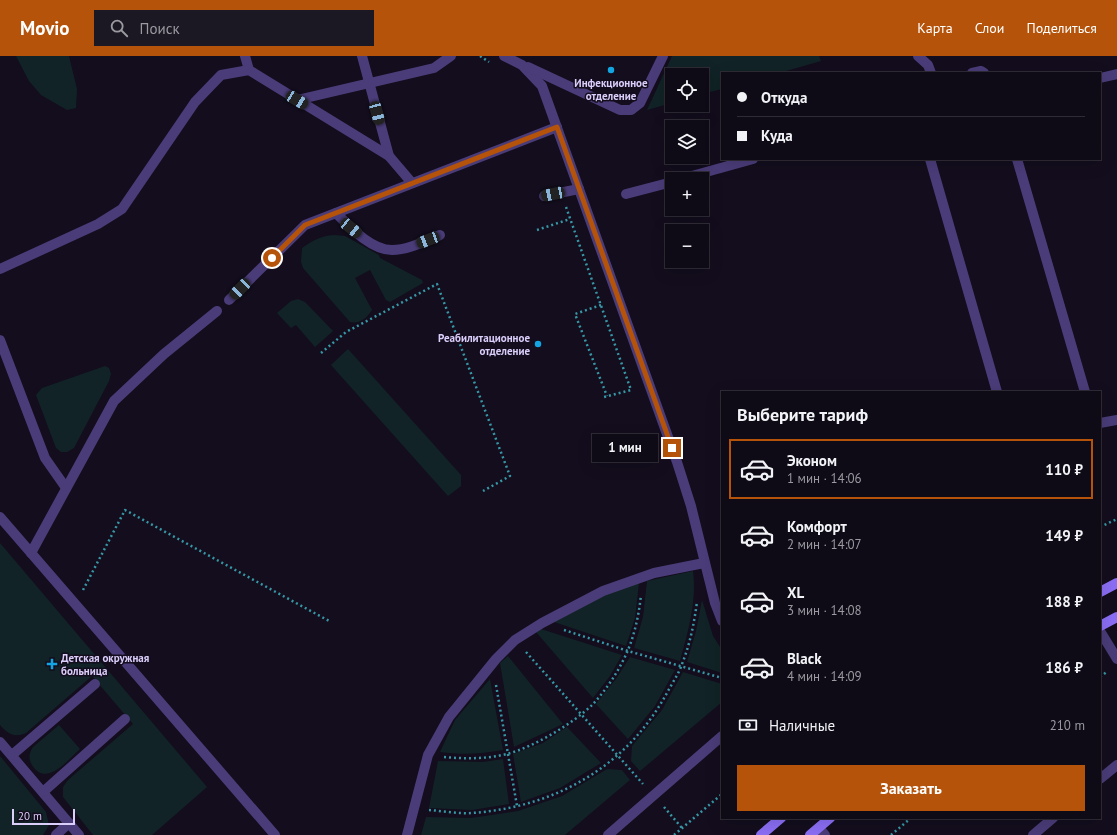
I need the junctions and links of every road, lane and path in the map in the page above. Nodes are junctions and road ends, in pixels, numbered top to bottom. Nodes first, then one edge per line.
1 (245, 56) edge
2 (362, 56) edge
3 (451, 56) edge
4 (480, 56) edge
5 (504, 56) edge
6 (663, 56) edge
7 (918, 56) edge
8 (522, 65) junction
9 (495, 66) dead end
10 (248, 70) junction
11 (931, 72) edge
12 (1117, 74) edge
13 (1101, 78) edge
14 (369, 83) junction
15 (297, 100) junction
16 (557, 127) junction
17 (389, 156) junction
18 (749, 160) edge
19 (930, 160) edge
20 (1017, 160) edge
21 (706, 172) edge
22 (412, 183) junction
23 (665, 184) edge
24 (579, 189) junction
25 (562, 193) junction
26 (626, 194) dead end
27 (544, 196) dead end
28 (336, 214) junction
29 (570, 218) junction
30 (537, 230) dead end
31 (440, 235) dead end
32 (0, 269) edge
33 (229, 300) dead end
34 (601, 305) junction
35 (217, 311) dead end
36 (0, 340) edge
37 (321, 353) dead end
38 (997, 391) edge
39 (1085, 391) edge
40 (1117, 420) edge
41 (1101, 423) edge
42 (66, 488) junction
43 (483, 491) dead end
44 (0, 517) edge
45 (1117, 519) edge
46 (1101, 527) edge
47 (31, 553) junction
48 (704, 562) junction
49 (643, 577) junction
50 (1117, 583) edge
51 (1101, 591) edge
52 (698, 601) dead end
53 (76, 604) junction
54 (1117, 617) edge
55 (721, 619) edge
56 (331, 622) dead end
57 (542, 623) junction
58 (1101, 625) edge
59 (1101, 633) edge
60 (515, 640) junction
61 (628, 651) junction
62 (1117, 659) edge
63 (492, 664) junction
64 (682, 666) junction
65 (721, 678) edge
66 (95, 684) dead end
67 (581, 714) junction
68 (125, 719) dead end
69 (721, 737) edge
70 (0, 742) edge
71 (508, 753) junction
72 (428, 755) junction
73 (12, 756) junction
74 (618, 756) junction
75 (1117, 765) edge
76 (1101, 778) edge
77 (43, 792) junction
78 (654, 795) junction
79 (721, 795) edge
80 (517, 806) junction
81 (413, 809) junction
82 (780, 819) edge
83 (829, 819) edge
84 (910, 819) edge
85 (1052, 819) edge
86 (69, 824) junction
87 (682, 828) junction
88 (822, 831) edge
89 (56, 835) edge
90 (79, 835) edge
91 (275, 835) edge
92 (407, 835) edge
93 (608, 835) edge
94 (674, 835) edge
95 (761, 835) edge
96 (810, 835) edge
97 (891, 835) edge
98 (1033, 835) edge

1 - 10 lane
2 - 14 lane
3 - 14 lane
4 - 9 path
5 - 8 lane
6 - 8 lane
7 - 11 lane
8 - 16 lane
10 - 15 lane
10 - 32 lane
12 - 13 lane
14 - 15 lane
14 - 17 lane
15 - 17 lane
16 - 22 lane
16 - 24 lane
17 - 22 lane
18 - 21 lane
19 - 38 lane
20 - 39 lane
22 - 28 lane
23 - 26 lane
24 - 25 lane
24 - 48 lane
25 - 27 lane
25 - 29 path
28 - 31 lane
28 - 33 lane
29 - 30 path
29 - 34 path
34 - 34 path
35 - 42 lane
36 - 42 lane
37 - 43 path
40 - 41 lane
42 - 47 lane
44 - 47 lane
45 - 46 path
47 - 53 lane
48 - 49 lane
48 - 55 lane
49 - 57 lane
49 - 61 path
50 - 51 main road
52 - 64 path
53 - 56 path
53 - 91 lane
54 - 58 main road
57 - 60 lane
57 - 61 path
59 - 62 lane
60 - 63 lane
60 - 67 path
61 - 64 path
61 - 67 path
63 - 71 path
63 - 72 lane
64 - 65 path
64 - 74 path
66 - 73 lane
67 - 71 path
67 - 74 path
68 - 77 lane
69 - 78 lane
70 - 73 lane
71 - 72 path
71 - 80 path
72 - 81 lane
73 - 77 lane
74 - 78 path
74 - 80 path
75 - 76 lane
77 - 86 lane
78 - 87 path
78 - 93 lane
79 - 87 path
80 - 81 path
81 - 92 lane
82 - 95 main road
83 - 88 main road
84 - 97 path
85 - 98 lane
86 - 89 lane
86 - 90 lane
87 - 94 path
88 - 96 main road

